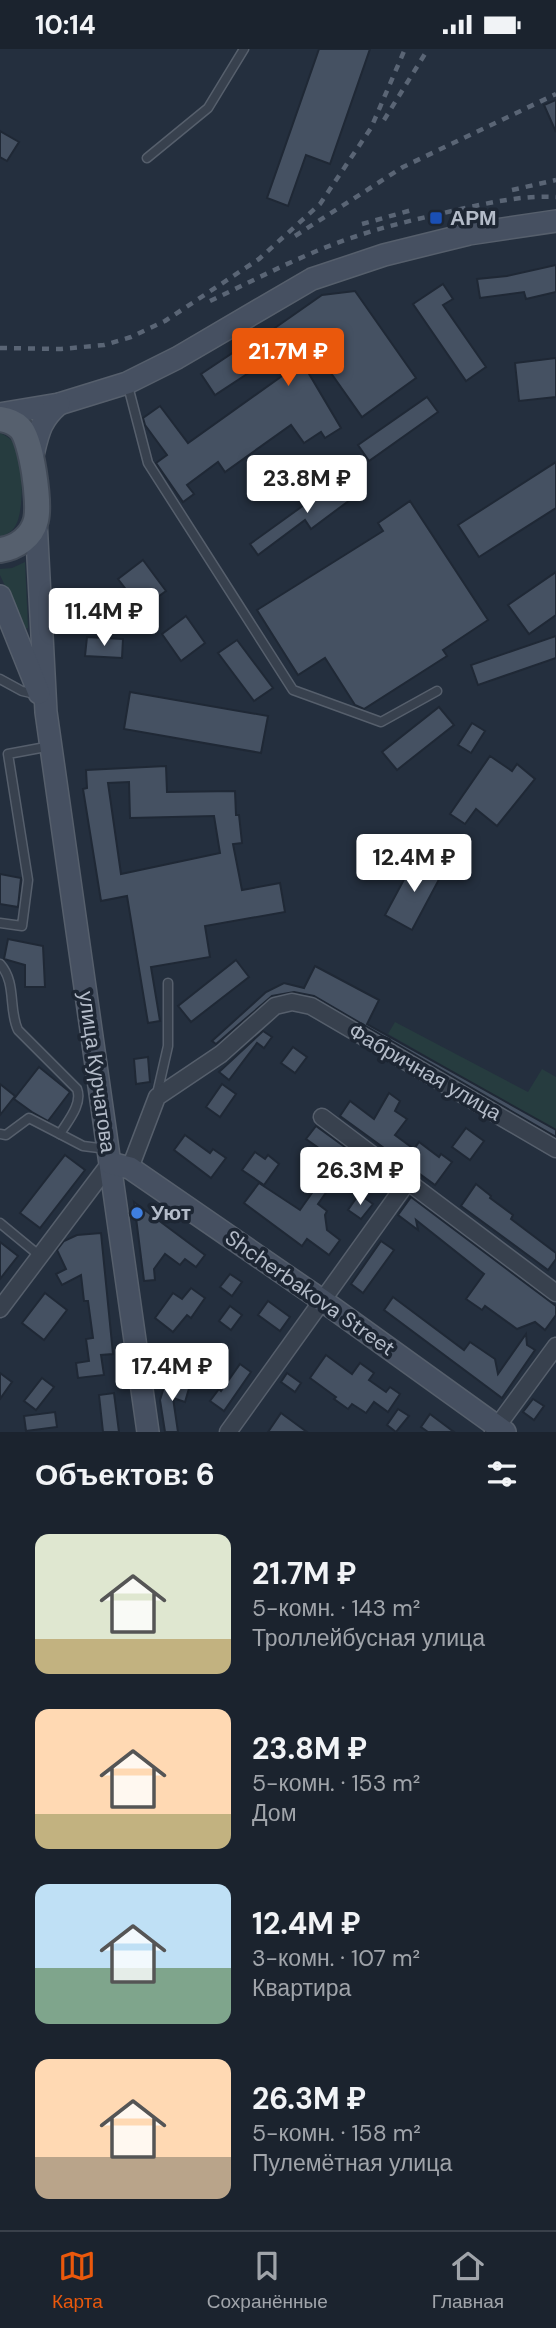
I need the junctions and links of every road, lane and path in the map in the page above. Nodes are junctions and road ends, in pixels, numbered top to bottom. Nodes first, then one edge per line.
1 (244, 49) edge
2 (147, 158) dead end
3 (556, 221) edge
4 (127, 383) junction
5 (59, 404) junction
6 (0, 416) edge
7 (32, 460) junction
8 (36, 520) junction
9 (0, 550) edge
10 (2, 608) edge
11 (0, 679) edge
12 (437, 691) dead end
13 (43, 703) junction
14 (51, 745) junction
15 (0, 923) edge
16 (0, 964) edge
17 (168, 983) dead end
18 (157, 1097) junction
19 (322, 1117) dead end
20 (0, 1135) edge
21 (60, 1135) junction
22 (556, 1149) edge
23 (116, 1160) junction
24 (408, 1181) junction
25 (0, 1223) edge
26 (40, 1256) junction
27 (556, 1293) edge
28 (323, 1301) junction
29 (0, 1309) edge
30 (556, 1346) edge
31 (498, 1430) edge
32 (148, 1432) edge
33 (228, 1432) edge

1 - 2 lane
3 - 4 street
4 - 5 street
4 - 12 lane
5 - 6 street
5 - 7 street
6 - 7 main road
7 - 8 main road
8 - 9 main road
8 - 13 street, улица Курчатова
10 - 13 street, улица Курчатова
11 - 13 lane
13 - 14 street, улица Курчатова
14 - 15 lane
14 - 23 street, улица Курчатова
16 - 21 lane
17 - 18 lane
18 - 22 street, Фабричная улица
18 - 23 street
19 - 24 street
20 - 21 lane
21 - 23 lane
23 - 26 street
23 - 28 street, Shcherbakova Street
23 - 32 street, улица Курчатова
24 - 27 street
24 - 28 street
25 - 26 lane
26 - 29 street
28 - 31 street, Shcherbakova Street
28 - 33 street
30 - 31 street

